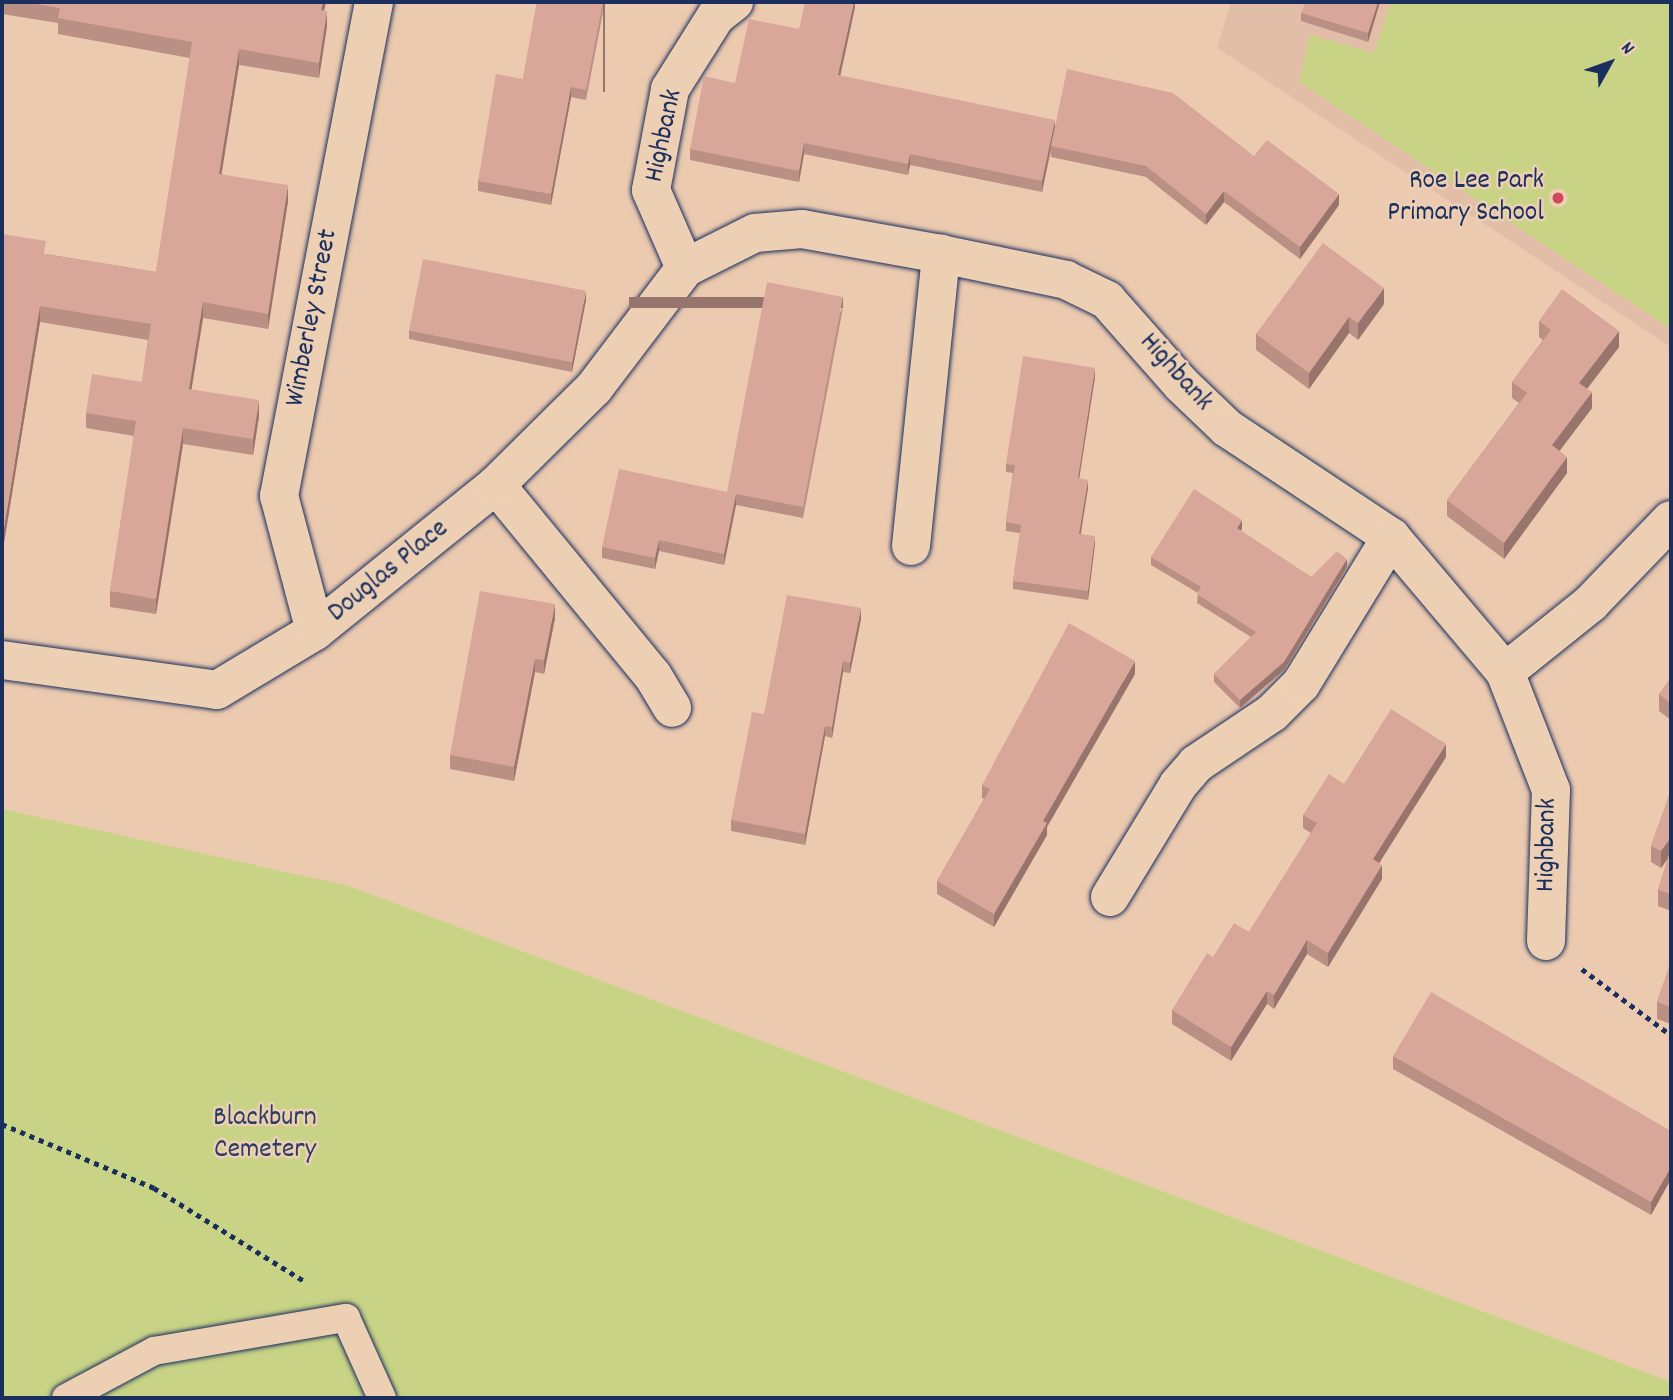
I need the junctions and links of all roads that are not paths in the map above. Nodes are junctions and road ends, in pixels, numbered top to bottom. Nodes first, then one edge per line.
1 (374, 2) edge
2 (734, 2) edge
3 (941, 254) junction
4 (684, 268) junction
5 (496, 485) junction
6 (1671, 520) edge
7 (1391, 537) junction
8 (911, 546) dead end
9 (315, 631) junction
10 (2, 660) edge
11 (1505, 672) junction
12 (672, 708) dead end
13 (1110, 897) dead end
14 (1546, 941) road end
15 (66, 1398) edge
16 (382, 1398) edge

1 - 9 street, Wimberley Street
2 - 4 street, Highbank
3 - 4 street, Highbank
3 - 7 street, Highbank
3 - 8 street
4 - 5 street, Douglas Place
5 - 9 street, Douglas Place
5 - 12 street
6 - 11 street
7 - 11 street, Highbank
7 - 13 street
9 - 10 street, Douglas Place
11 - 14 street, Highbank
15 - 16 lane

